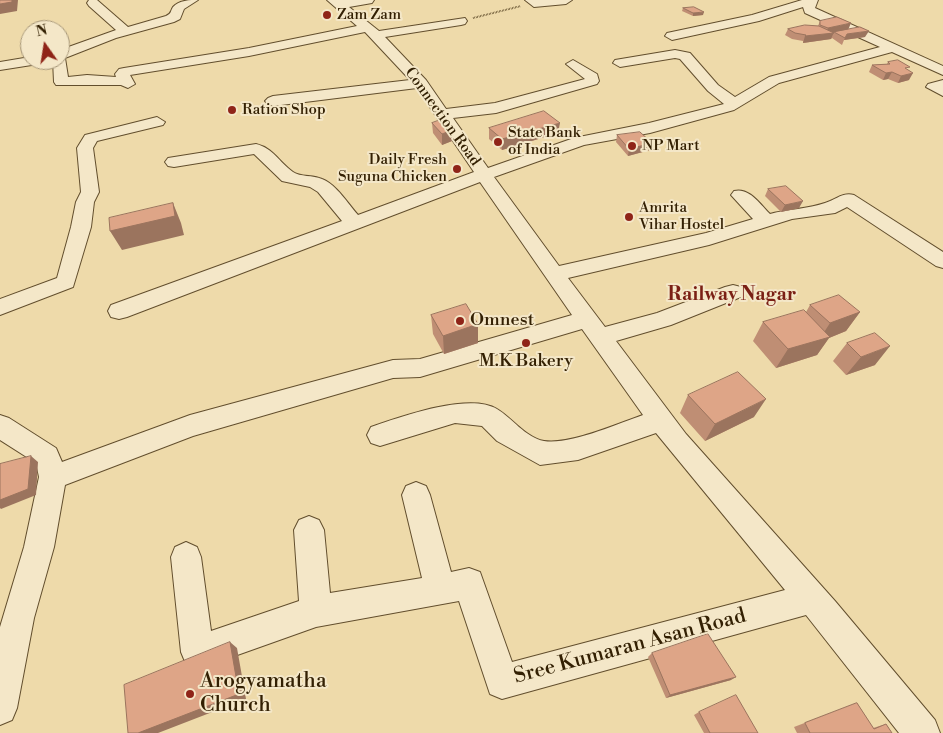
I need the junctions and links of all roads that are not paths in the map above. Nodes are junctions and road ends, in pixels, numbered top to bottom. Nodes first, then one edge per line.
1 (192, 0) edge
2 (368, 0) edge
3 (566, 0) edge
4 (811, 0) edge
5 (533, 1) edge
6 (336, 2) edge
7 (93, 3) dead end
8 (461, 21) road end
9 (125, 31) junction
10 (372, 31) junction
11 (672, 36) dead end
12 (886, 44) junction
13 (70, 51) edge
14 (943, 58) edge
15 (20, 63) edge
16 (620, 63) dead end
17 (927, 63) junction
18 (572, 64) dead end
19 (0, 66) edge
20 (60, 70) edge
21 (943, 71) edge
22 (421, 83) junction
23 (943, 84) edge
24 (943, 92) edge
25 (273, 102) dead end
26 (734, 104) junction
27 (443, 114) junction
28 (157, 122) dead end
29 (174, 162) dead end
30 (483, 174) junction
31 (740, 195) dead end
32 (767, 222) junction
33 (355, 223) junction
34 (943, 261) edge
35 (554, 274) junction
36 (733, 292) dead end
37 (0, 307) edge
38 (119, 311) dead end
39 (593, 328) junction
40 (661, 420) junction
41 (0, 426) edge
42 (380, 435) dead end
43 (53, 477) junction
44 (416, 495) dead end
45 (309, 530) dead end
46 (186, 557) dead end
47 (440, 590) junction
48 (812, 598) junction
49 (316, 611) junction
50 (0, 708) edge
51 (922, 733) edge

1 - 9 street
2 - 6 street
3 - 5 street
4 - 11 street
4 - 12 street
6 - 10 street, Connection Road
7 - 9 street
8 - 10 street
9 - 13 street
10 - 20 street
10 - 22 street, Connection Road
12 - 17 street
12 - 26 street
14 - 17 street
15 - 19 street
16 - 26 street
17 - 21 street
18 - 27 street
22 - 25 street
22 - 27 street, Connection Road
23 - 24 street
26 - 30 street
27 - 30 street, Connection Road
28 - 37 street
29 - 33 street
30 - 33 street
30 - 35 street, Connection Road
31 - 32 street
32 - 34 street
32 - 35 street
33 - 38 street
35 - 39 street, Connection Road
36 - 39 street
39 - 40 street, Connection Road
39 - 43 street
40 - 42 street
40 - 48 street, Connection Road
41 - 43 street
43 - 50 street
44 - 47 street
45 - 49 street
46 - 49 street, Sree Kumaran Asan Road
47 - 48 street, Sree Kumaran Asan Road
47 - 49 street, Sree Kumaran Asan Road
48 - 51 street, Connection Road

